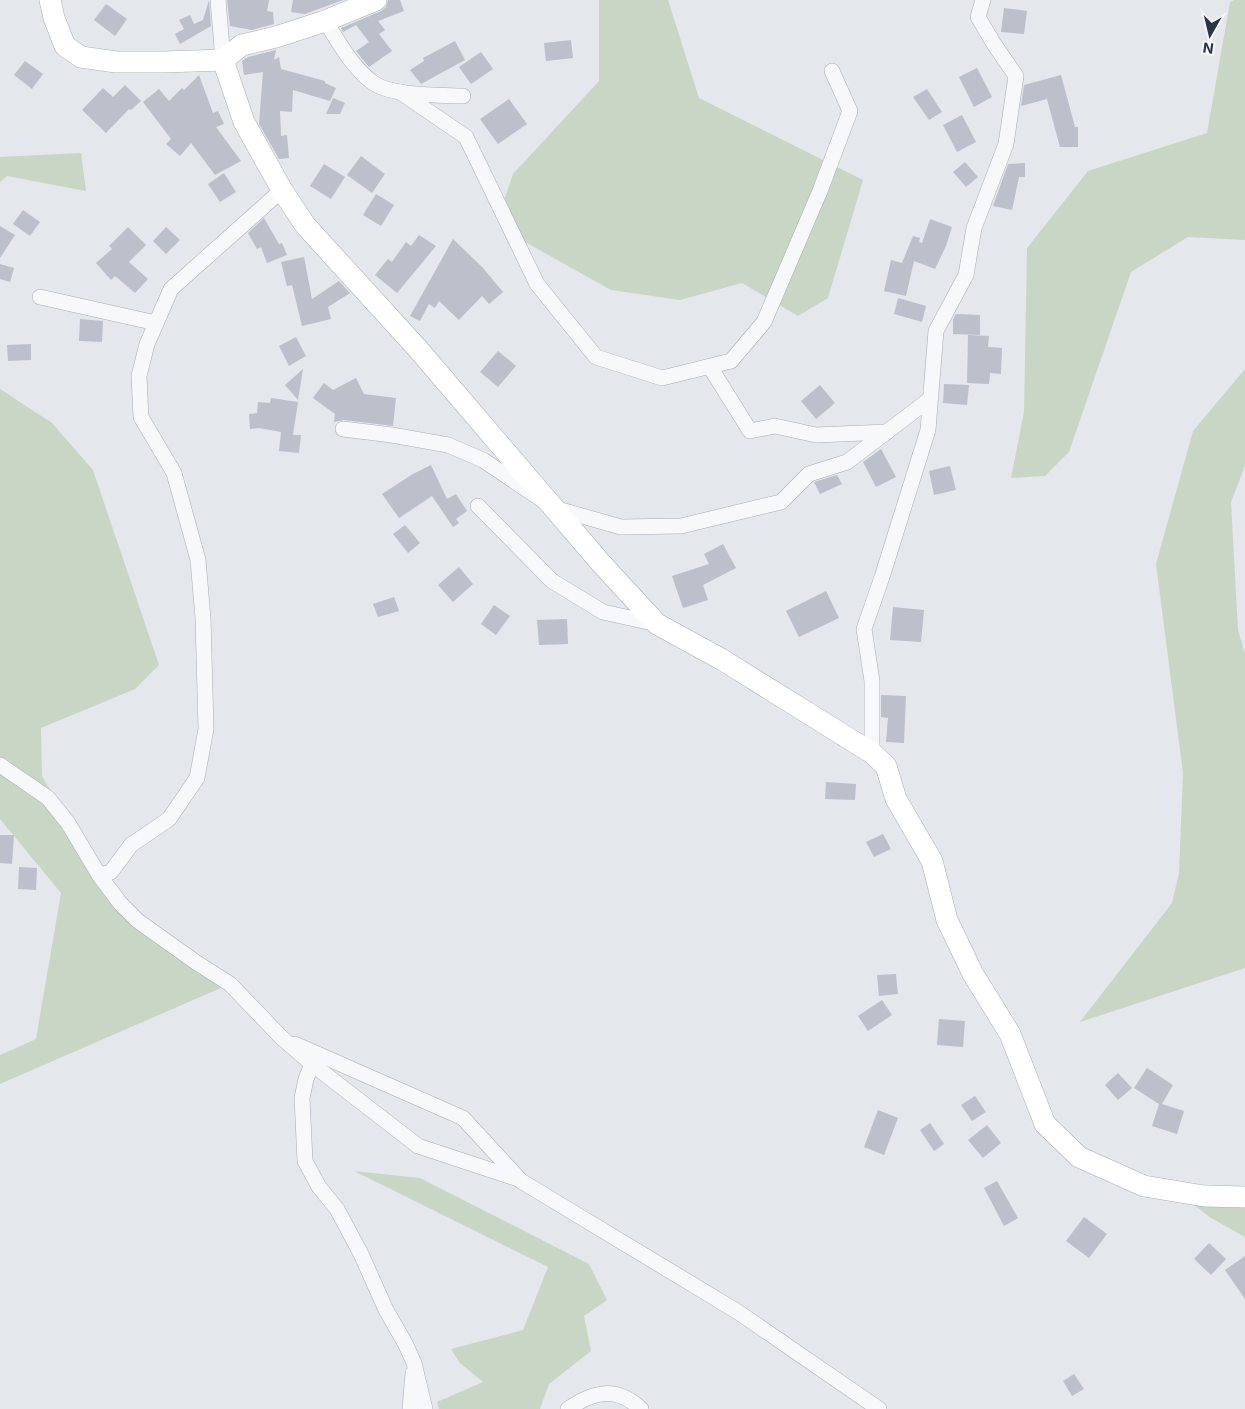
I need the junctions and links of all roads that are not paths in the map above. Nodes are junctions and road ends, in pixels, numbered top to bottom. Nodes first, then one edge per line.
1 (50, 0) edge
2 (218, 0) edge
3 (376, 0) edge
4 (983, 0) edge
5 (325, 21) junction
6 (223, 60) junction
7 (832, 71) dead end
8 (400, 92) junction
9 (463, 96) dead end
10 (282, 190) junction
11 (40, 297) dead end
12 (156, 323) junction
13 (710, 366) junction
14 (930, 399) junction
15 (343, 429) dead end
16 (887, 432) junction
17 (478, 506) dead end
18 (554, 508) junction
19 (657, 624) junction
20 (872, 753) junction
21 (0, 765) edge
22 (99, 875) junction
23 (280, 1037) junction
24 (312, 1064) junction
25 (521, 1180) junction
26 (1245, 1197) edge
27 (414, 1362) junction
28 (410, 1409) edge
29 (425, 1409) edge
30 (568, 1409) edge
31 (641, 1409) edge
32 (879, 1409) edge

1 - 6 street
2 - 6 street
3 - 5 street
4 - 14 street
5 - 6 street
5 - 8 street
6 - 10 street
7 - 13 street
8 - 9 street
8 - 13 street
10 - 12 street
10 - 18 street
11 - 12 street
12 - 22 street
13 - 16 street
14 - 16 street
14 - 20 street
15 - 18 street
16 - 18 street
17 - 19 street
18 - 19 street
19 - 20 street
20 - 26 street
21 - 22 street
22 - 23 street
23 - 24 street
23 - 25 street
24 - 25 street
24 - 27 street
25 - 32 street
27 - 28 street
27 - 29 street
30 - 31 street

